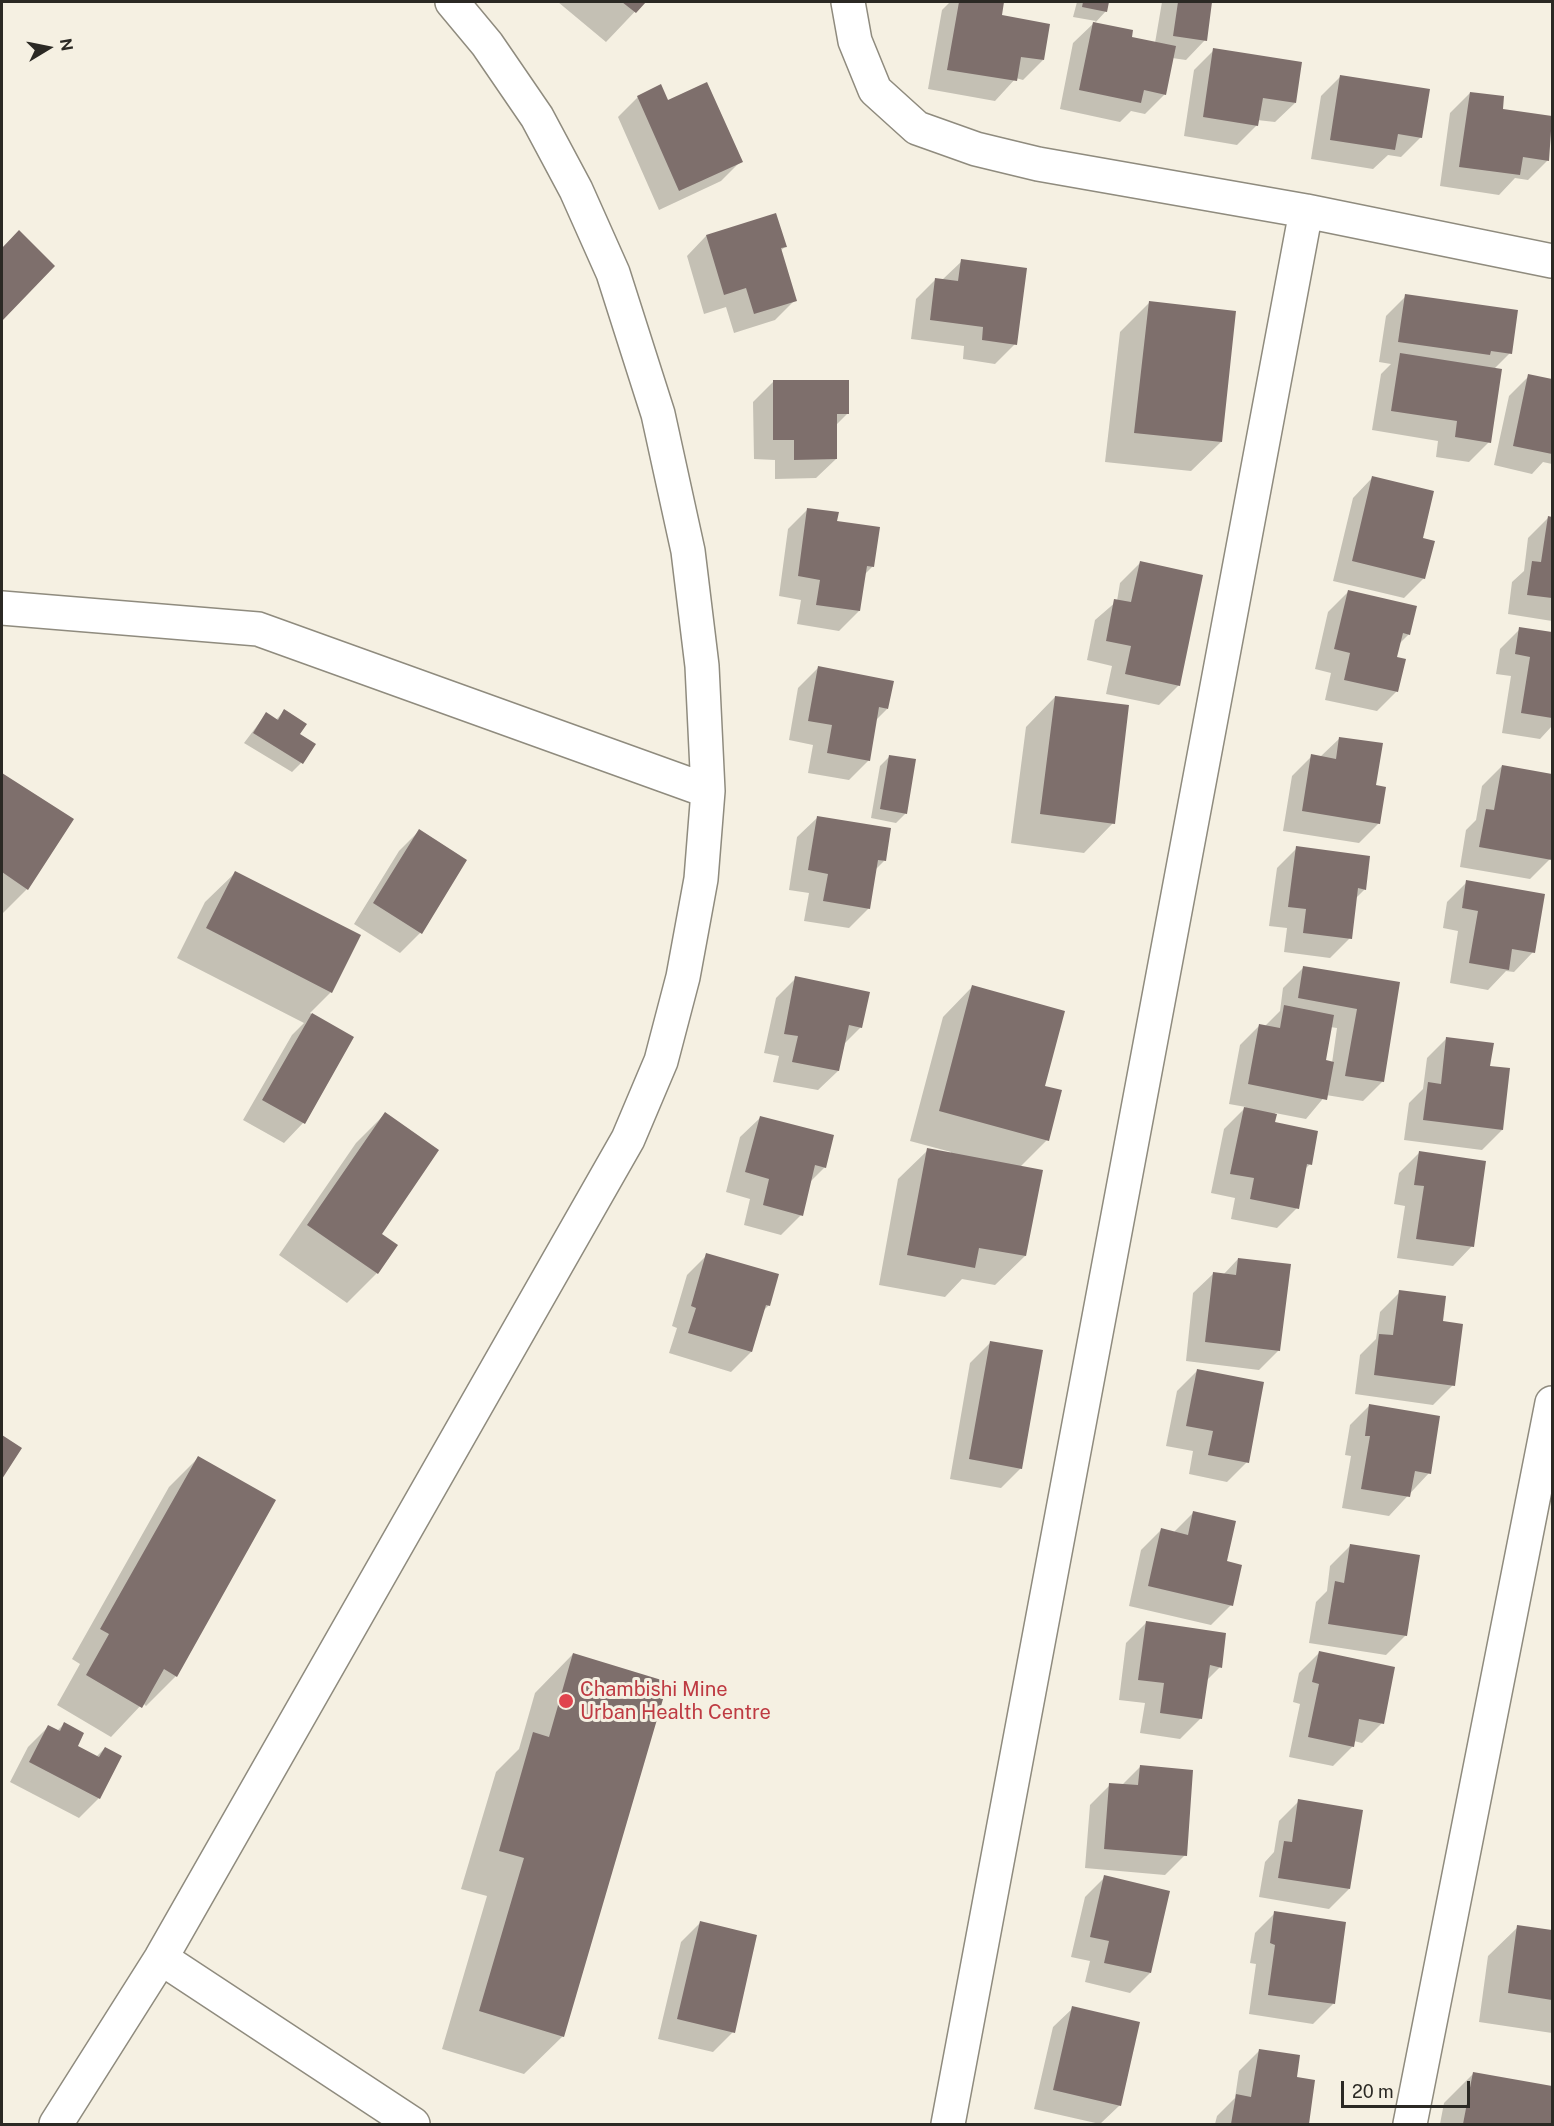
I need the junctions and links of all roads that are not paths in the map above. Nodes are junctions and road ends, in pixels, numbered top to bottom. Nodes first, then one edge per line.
1 (452, 2) edge
2 (848, 2) edge
3 (1306, 211) junction
4 (1552, 261) edge
5 (2, 608) edge
6 (708, 791) junction
7 (1552, 1403) edge
8 (161, 1958) junction
9 (56, 2124) edge
10 (413, 2124) edge
11 (948, 2124) edge
12 (1410, 2124) edge

1 - 6 street
2 - 3 street
3 - 4 street
3 - 11 street
5 - 6 street
6 - 8 street
7 - 12 street
8 - 9 street
8 - 10 street

